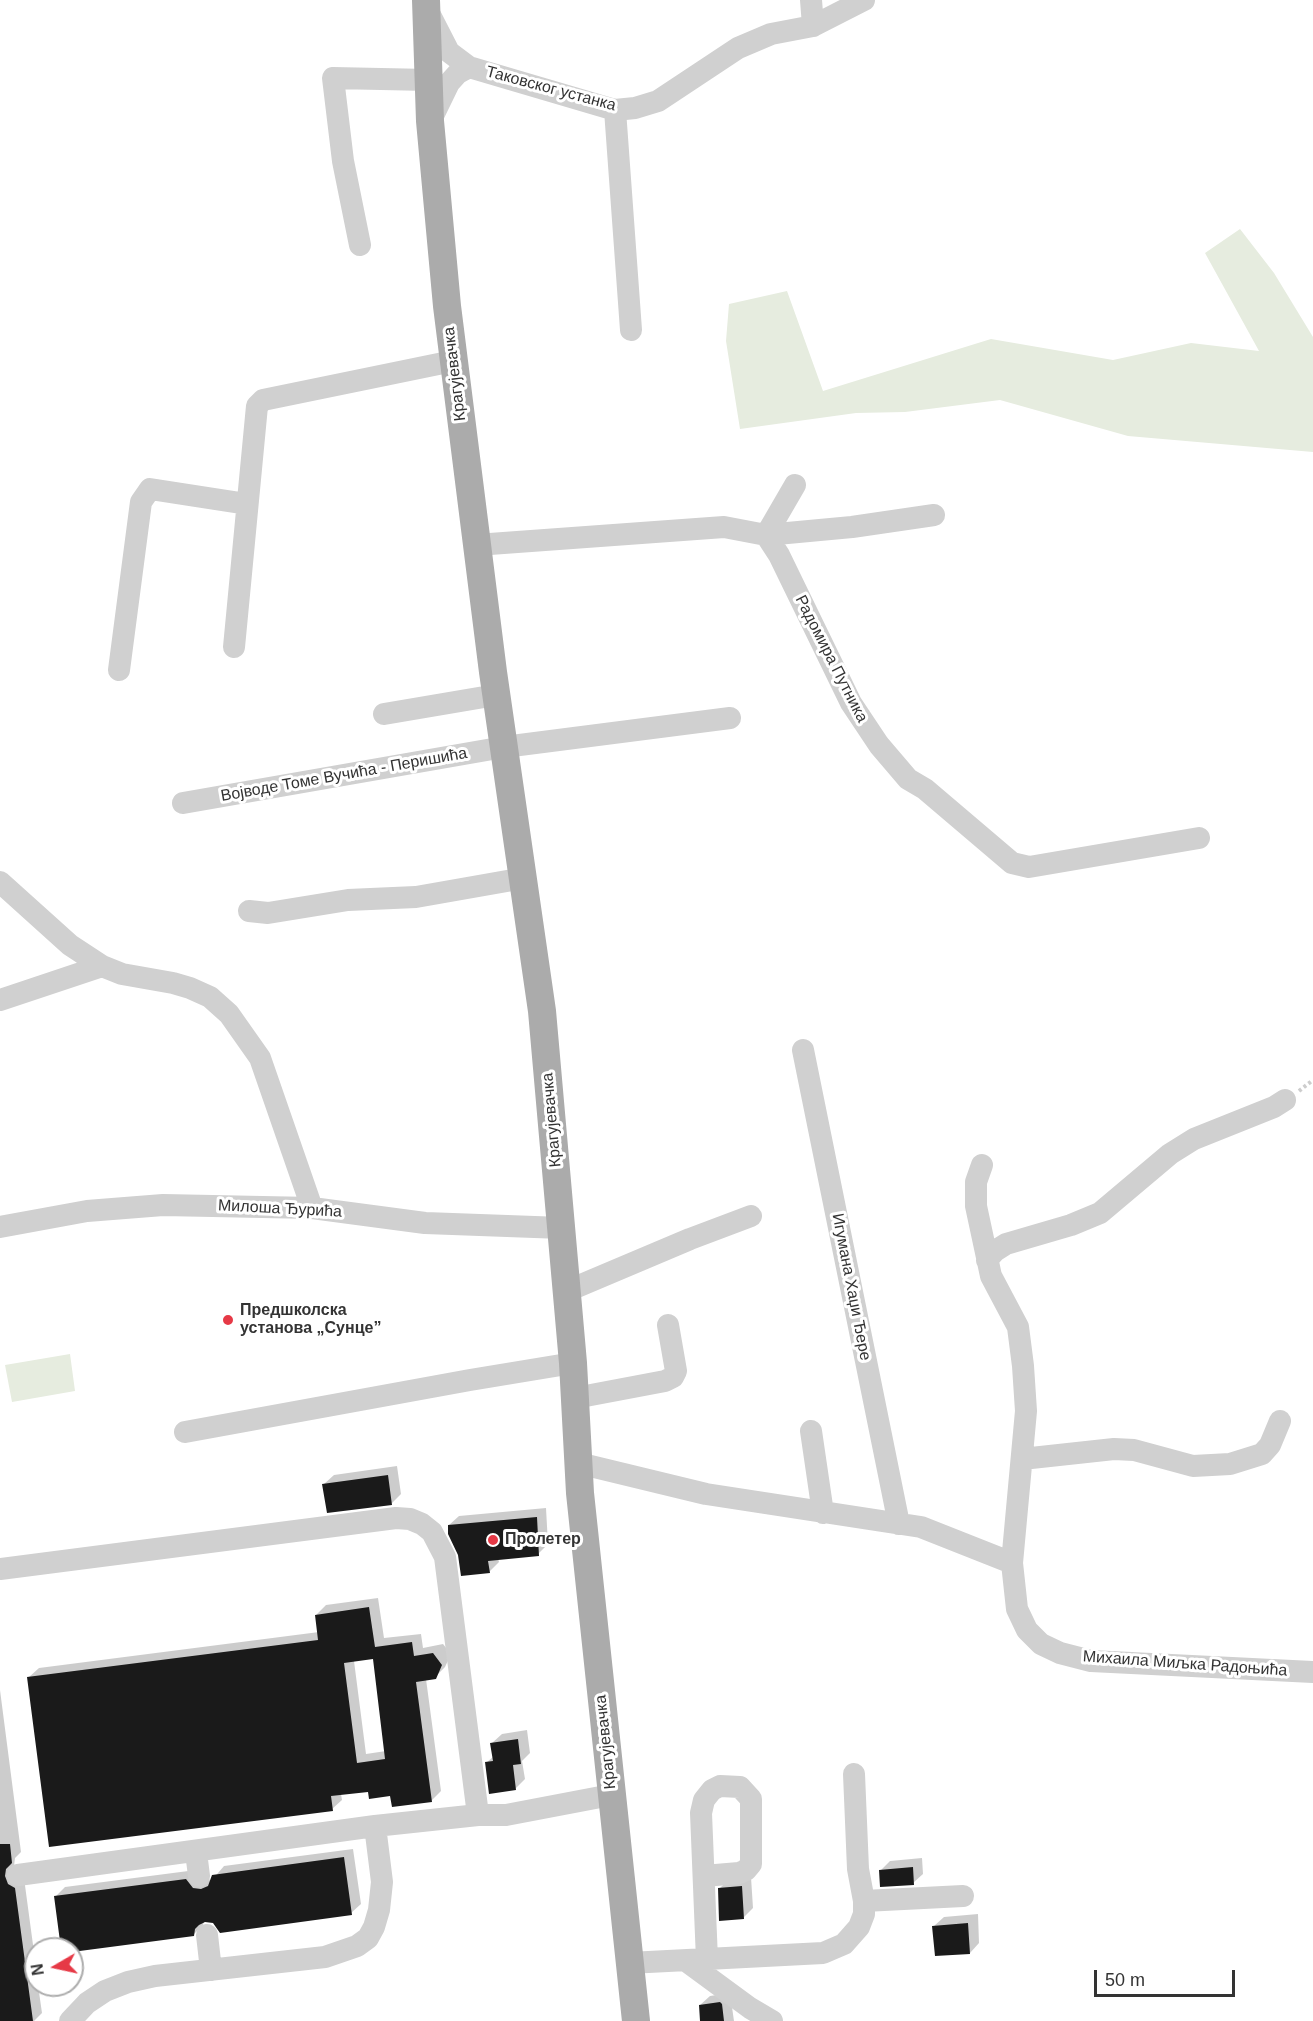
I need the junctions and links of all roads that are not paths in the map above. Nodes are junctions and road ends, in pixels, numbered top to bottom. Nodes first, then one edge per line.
1 (811, 0) edge
2 (864, 0) edge
3 (426, 3) edge
4 (813, 26) junction
5 (469, 67) junction
6 (429, 80) junction
7 (615, 110) junction
8 (430, 121) junction
9 (360, 245) dead end
10 (631, 330) dead end
11 (453, 361) junction
12 (795, 485) dead end
13 (247, 504) junction
14 (934, 514) dead end
15 (766, 535) junction
16 (476, 545) junction
17 (234, 647) dead end
18 (119, 670) dead end
19 (496, 695) junction
20 (384, 714) dead end
21 (730, 718) dead end
22 (504, 747) junction
23 (183, 803) dead end
24 (1199, 838) dead end
25 (524, 878) junction
26 (0, 882) edge
27 (249, 911) dead end
28 (102, 966) junction
29 (0, 1000) edge
30 (803, 1050) dead end
31 (1286, 1100) dead end
32 (982, 1166) dead end
33 (312, 1208) junction
34 (751, 1216) dead end
35 (0, 1227) edge
36 (562, 1228) junction
37 (987, 1260) junction
38 (567, 1291) junction
39 (668, 1325) dead end
40 (573, 1363) junction
41 (575, 1398) junction
42 (1280, 1421) dead end
43 (811, 1431) dead end
44 (185, 1432) dead end
45 (1022, 1459) junction
46 (578, 1463) junction
47 (823, 1513) junction
48 (899, 1524) junction
49 (1012, 1563) junction
50 (0, 1569) edge
51 (1313, 1672) edge
52 (854, 1774) dead end
53 (611, 1794) junction
54 (478, 1815) junction
55 (375, 1826) junction
56 (196, 1852) junction
57 (18, 1875) dead end
58 (199, 1876) dead end
59 (704, 1876) dead end
60 (963, 1896) dead end
61 (864, 1901) junction
62 (207, 1935) dead end
63 (697, 1961) junction
64 (629, 1963) junction
65 (211, 1970) junction
66 (751, 2014) edge
67 (70, 2021) edge
68 (636, 2021) edge
69 (772, 2021) edge

1 - 4 street
2 - 4 street, Таковског устанка
3 - 5 street, Таковског устанка
3 - 6 main road, Крагујевачка
4 - 7 street, Таковског устанка
5 - 7 street, Таковског устанка
5 - 8 street
6 - 8 main road, Крагујевачка
6 - 9 street
7 - 10 street
8 - 11 main road, Крагујевачка
11 - 13 street
11 - 16 main road, Крагујевачка
12 - 15 street
13 - 17 street
13 - 18 street
14 - 15 street
15 - 16 street
15 - 24 street, Радомира Путника
16 - 19 main road, Крагујевачка
19 - 20 street
19 - 22 main road, Крагујевачка
21 - 22 street
22 - 23 street, Војводе Томе Вучића - Перишића
22 - 25 main road, Крагујевачка
25 - 27 street
25 - 36 main road, Крагујевачка
26 - 28 street
28 - 29 street
28 - 33 street
30 - 48 street, Игумана Хаџи Ђере
31 - 37 street
32 - 37 street, Михаила Миљка Радоњића
33 - 35 street, Милоша Ђурића
33 - 36 street, Милоша Ђурића
34 - 38 street
36 - 38 main road, Крагујевачка
37 - 45 street, Михаила Миљка Радоњића
38 - 40 main road, Крагујевачка
39 - 41 street
40 - 41 main road, Крагујевачка
40 - 44 street
41 - 46 main road, Крагујевачка
42 - 45 street
43 - 47 street
45 - 49 street, Михаила Миљка Радоњића
46 - 47 street
46 - 53 main road, Крагујевачка
47 - 48 street
48 - 49 street
49 - 51 street, Михаила Миљка Радоњића
50 - 54 street
52 - 61 street
53 - 54 street
53 - 64 main road, Крагујевачка
54 - 55 street
55 - 56 street
55 - 65 street
56 - 57 street
56 - 58 street
59 - 63 street
60 - 61 street
61 - 63 street
62 - 65 street
63 - 64 street
63 - 66 street
64 - 68 main road, Крагујевачка
65 - 67 street
66 - 69 street

